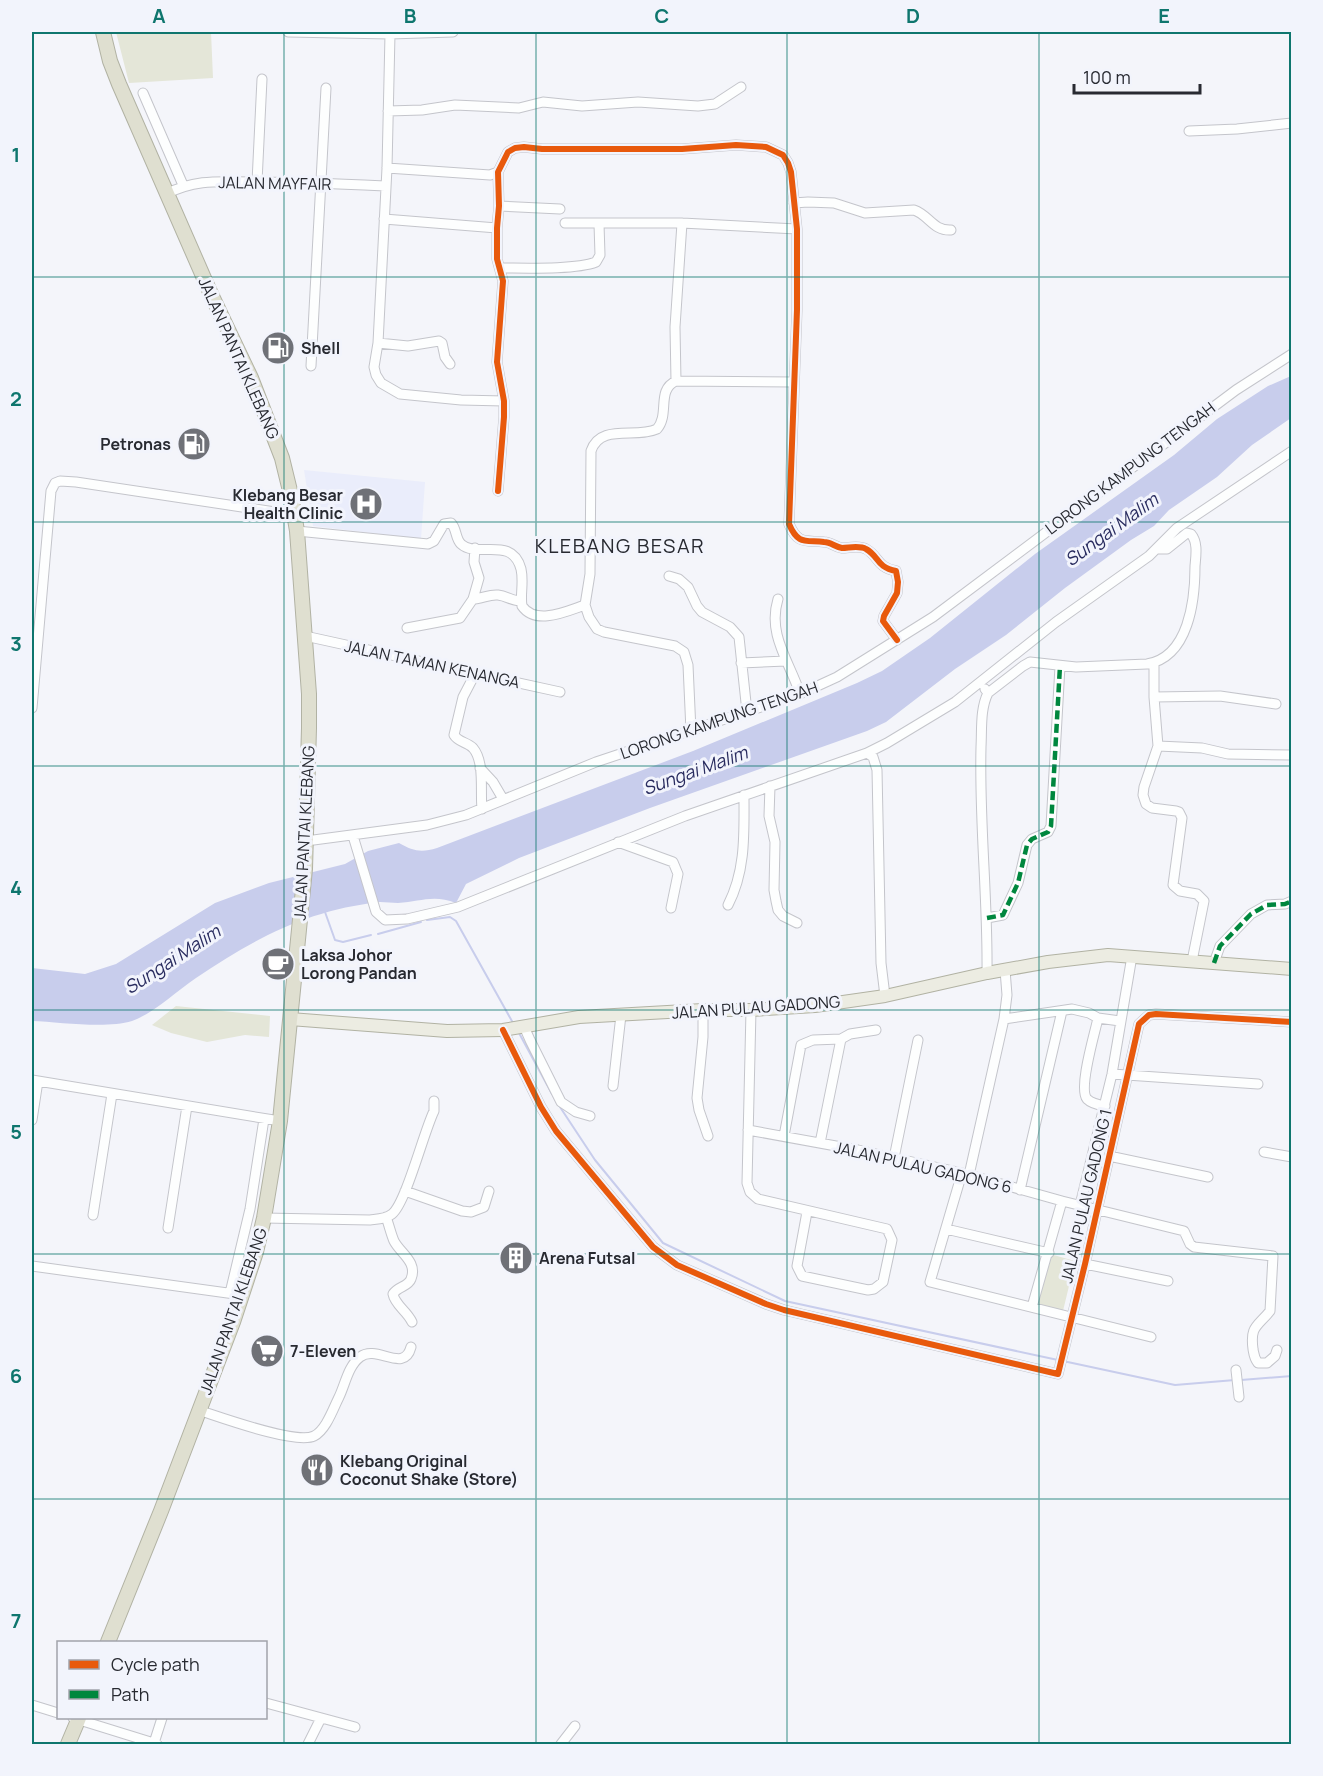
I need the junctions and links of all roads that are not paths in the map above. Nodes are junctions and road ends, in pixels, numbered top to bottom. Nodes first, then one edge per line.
1 (103, 32) edge
2 (288, 32) edge
3 (438, 32) edge
4 (453, 32) edge
5 (390, 34) junction
6 (262, 79) dead end
7 (741, 87) dead end
8 (326, 88) dead end
9 (143, 93) dead end
10 (388, 111) junction
11 (1292, 123) edge
12 (1189, 131) dead end
13 (387, 168) junction
14 (498, 172) junction
15 (257, 182) junction
16 (321, 183) junction
17 (183, 185) junction
18 (386, 186) junction
19 (166, 194) junction
20 (794, 203) junction
21 (499, 206) junction
22 (560, 210) dead end
23 (384, 219) junction
24 (565, 223) dead end
25 (682, 223) junction
26 (599, 224) junction
27 (497, 228) junction
28 (797, 229) junction
29 (951, 230) dead end
30 (500, 268) junction
31 (378, 343) junction
32 (1292, 354) edge
33 (450, 364) dead end
34 (311, 366) dead end
35 (676, 381) junction
36 (794, 382) junction
37 (504, 402) junction
38 (1292, 451) edge
39 (498, 491) dead end
40 (295, 516) junction
41 (297, 531) junction
42 (475, 548) junction
43 (1156, 549) junction
44 (669, 576) dead end
45 (473, 599) junction
46 (778, 600) dead end
47 (521, 601) junction
48 (585, 605) junction
49 (406, 628) dead end
50 (305, 636) junction
51 (897, 640) junction
52 (786, 662) junction
53 (741, 663) junction
54 (1154, 663) junction
55 (1060, 666) junction
56 (475, 674) junction
57 (981, 682) junction
58 (560, 692) dead end
59 (988, 693) junction
60 (800, 694) junction
61 (1154, 697) junction
62 (1276, 704) dead end
63 (32, 708) edge
64 (747, 712) junction
65 (691, 730) junction
66 (1158, 746) junction
67 (867, 753) junction
68 (1292, 755) edge
69 (480, 768) junction
70 (770, 786) junction
71 (744, 795) junction
72 (503, 799) junction
73 (482, 809) junction
74 (353, 836) junction
75 (306, 841) junction
76 (618, 842) junction
77 (1292, 901) edge
78 (728, 905) dead end
79 (671, 908) dead end
80 (987, 918) junction
81 (797, 923) dead end
82 (1132, 956) junction
83 (1192, 961) junction
84 (1214, 963) junction
85 (1292, 969) edge
86 (1005, 970) junction
87 (987, 973) junction
88 (885, 996) junction
89 (703, 1010) junction
90 (752, 1010) junction
91 (1062, 1011) junction
92 (621, 1015) junction
93 (290, 1018) junction
94 (1098, 1018) junction
95 (1004, 1019) junction
96 (1120, 1021) junction
97 (1292, 1022) edge
98 (515, 1027) junction
99 (876, 1030) dead end
100 (841, 1039) junction
101 (918, 1040) dead end
102 (1112, 1074) junction
103 (1128, 1077) junction
104 (35, 1080) edge
105 (1258, 1084) dead end
106 (613, 1086) dead end
107 (112, 1094) junction
108 (434, 1101) dead end
109 (187, 1106) junction
110 (1105, 1106) junction
111 (590, 1116) dead end
112 (264, 1119) junction
113 (32, 1120) edge
114 (280, 1121) junction
115 (748, 1130) junction
116 (708, 1136) dead end
117 (784, 1136) junction
118 (820, 1143) junction
119 (1264, 1152) dead end
120 (1109, 1156) junction
121 (1292, 1157) edge
122 (894, 1158) junction
123 (965, 1174) junction
124 (1208, 1177) dead end
125 (1020, 1190) junction
126 (405, 1191) junction
127 (489, 1191) dead end
128 (1062, 1201) junction
129 (1080, 1205) junction
130 (1096, 1210) junction
131 (807, 1212) junction
132 (93, 1215) dead end
133 (386, 1217) junction
134 (264, 1218) junction
135 (168, 1228) dead end
136 (946, 1228) junction
137 (1048, 1253) junction
138 (1085, 1264) junction
139 (32, 1266) edge
140 (1168, 1281) dead end
141 (236, 1294) junction
142 (1032, 1307) junction
143 (1072, 1318) junction
144 (412, 1322) dead end
145 (1151, 1337) dead end
146 (411, 1347) dead end
147 (1277, 1350) dead end
148 (1236, 1370) dead end
149 (1239, 1396) dead end
150 (198, 1410) junction
151 (108, 1641) edge
152 (267, 1703) edge
153 (32, 1705) edge
154 (57, 1713) edge
155 (321, 1718) junction
156 (77, 1719) edge
157 (162, 1719) edge
158 (98, 1721) edge
159 (575, 1726) dead end
160 (354, 1727) dead end
161 (69, 1744) edge
162 (155, 1744) edge
163 (308, 1744) edge
164 (561, 1744) edge

1 - 19 highway, JALAN PANTAI KLEBANG
2 - 5 street
3 - 4 street
3 - 5 street
5 - 10 street
6 - 15 street
7 - 10 street
8 - 16 street
9 - 17 street
10 - 13 street
11 - 12 street
13 - 14 street
13 - 18 street
14 - 20 street
14 - 21 street
15 - 16 street, JALAN MAYFAIR
15 - 17 street, JALAN MAYFAIR
16 - 18 street, JALAN MAYFAIR
16 - 34 street
17 - 19 street, JALAN MAYFAIR
18 - 23 street
19 - 40 highway, JALAN PANTAI KLEBANG
20 - 28 street
20 - 29 street
21 - 22 street
21 - 27 street
23 - 27 street
23 - 31 street
24 - 26 street
25 - 26 street
25 - 28 street
25 - 35 street
26 - 30 street
27 - 30 street
28 - 36 street
30 - 37 street
31 - 33 street
31 - 37 street
32 - 51 street, LORONG KAMPUNG TENGAH
35 - 36 street
35 - 48 street
36 - 51 street
37 - 39 street
38 - 43 street
40 - 41 highway, JALAN PANTAI KLEBANG
40 - 63 street
41 - 42 street
41 - 50 highway, JALAN PANTAI KLEBANG
42 - 45 street
42 - 47 street
43 - 54 street
43 - 57 street
44 - 53 street
45 - 47 street
45 - 49 street
46 - 52 street
47 - 48 street
48 - 65 street
50 - 56 street, JALAN TAMAN KENANGA
50 - 75 highway, JALAN PANTAI KLEBANG
51 - 60 street, LORONG KAMPUNG TENGAH
52 - 53 street
52 - 60 street
53 - 64 street
54 - 55 street
54 - 61 street
55 - 59 street
55 - 80 street
56 - 58 street, JALAN TAMAN KENANGA
56 - 69 street
57 - 59 street
57 - 67 street
59 - 80 street
60 - 64 street, LORONG KAMPUNG TENGAH
61 - 62 street
61 - 66 street
64 - 65 street, LORONG KAMPUNG TENGAH
65 - 72 street, LORONG KAMPUNG TENGAH
66 - 68 street
66 - 83 street
67 - 70 street
67 - 88 street
69 - 72 street
69 - 73 street
70 - 71 street
70 - 81 street
71 - 76 street
71 - 78 street
72 - 73 street, LORONG KAMPUNG TENGAH
73 - 74 street, LORONG KAMPUNG TENGAH
74 - 75 street, LORONG KAMPUNG TENGAH
74 - 76 street
75 - 93 highway, JALAN PANTAI KLEBANG
76 - 79 street
77 - 84 street
80 - 87 street
82 - 83 main road, JALAN PULAU GADONG
82 - 86 main road, JALAN PULAU GADONG
82 - 96 street
83 - 84 main road, JALAN PULAU GADONG
84 - 85 main road, JALAN PULAU GADONG
86 - 87 main road, JALAN PULAU GADONG
86 - 95 street
87 - 88 main road, JALAN PULAU GADONG
88 - 90 main road, JALAN PULAU GADONG
89 - 90 main road, JALAN PULAU GADONG
89 - 92 main road, JALAN PULAU GADONG
89 - 116 street
90 - 115 street
91 - 94 street
91 - 95 street
91 - 125 street
92 - 98 main road, JALAN PULAU GADONG
92 - 106 street
93 - 98 main road, JALAN PULAU GADONG
93 - 114 highway, JALAN PANTAI KLEBANG
94 - 96 street
94 - 110 street, JALAN PULAU GADONG 1
95 - 123 street
96 - 102 street
97 - 103 street, JALAN PULAU GADONG 1
98 - 111 street
98 - 143 street, JALAN PULAU GADONG 1
99 - 100 street
100 - 117 street
100 - 118 street
101 - 122 street
102 - 103 street
102 - 110 street
103 - 105 street
103 - 120 street, JALAN PULAU GADONG 1
104 - 107 street
104 - 113 street
107 - 109 street
107 - 132 street
108 - 126 street
109 - 112 street
109 - 135 street
110 - 129 street
112 - 114 street
112 - 141 street
114 - 134 highway, JALAN PANTAI KLEBANG
115 - 117 street, JALAN PULAU GADONG 6
115 - 131 street
117 - 118 street, JALAN PULAU GADONG 6
118 - 122 street, JALAN PULAU GADONG 6
119 - 121 street
120 - 124 street
120 - 130 street, JALAN PULAU GADONG 1
122 - 123 street, JALAN PULAU GADONG 6
123 - 125 street, JALAN PULAU GADONG 6
123 - 136 street
125 - 128 street, JALAN PULAU GADONG 6
126 - 127 street
126 - 133 street
128 - 129 street, JALAN PULAU GADONG 6
128 - 137 street
129 - 130 street, JALAN PULAU GADONG 6
130 - 138 street, JALAN PULAU GADONG 1
130 - 147 street, JALAN PULAU GADONG 6
131 - 131 street
133 - 134 street
133 - 144 street
134 - 141 highway, JALAN PANTAI KLEBANG
136 - 137 street
136 - 142 street
137 - 142 street
138 - 140 street
138 - 143 street, JALAN PULAU GADONG 1
139 - 141 street
141 - 150 highway, JALAN PANTAI KLEBANG
142 - 143 street
143 - 145 street
146 - 150 street
148 - 149 street
150 - 151 highway, JALAN PANTAI KLEBANG
152 - 155 street
153 - 154 street
155 - 160 street
155 - 163 street
156 - 161 highway
157 - 162 street
158 - 162 street
159 - 164 street

